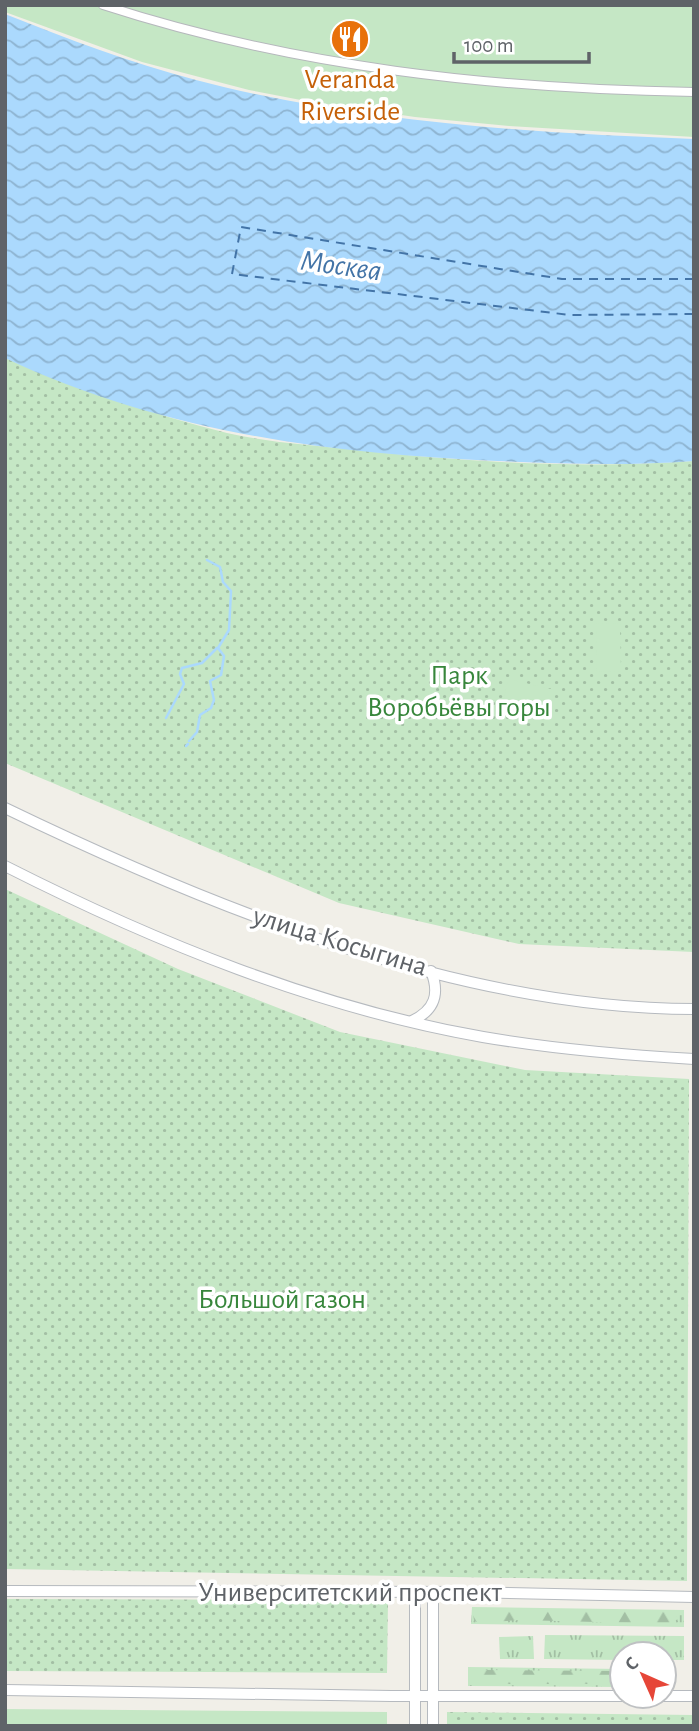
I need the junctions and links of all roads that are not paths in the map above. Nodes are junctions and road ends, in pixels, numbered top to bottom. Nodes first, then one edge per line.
1 (103, 5) edge
2 (694, 92) edge
3 (5, 808) edge
4 (5, 866) edge
5 (431, 971) junction
6 (456, 977) junction
7 (694, 1009) edge
8 (412, 1021) junction
9 (440, 1027) junction
10 (694, 1059) edge
11 (5, 1591) edge
12 (433, 1592) junction
13 (415, 1593) junction
14 (694, 1597) edge
15 (5, 1690) edge
16 (415, 1696) junction
17 (433, 1696) junction
18 (694, 1696) edge
19 (415, 1726) edge
20 (433, 1726) edge

1 - 2 street
3 - 5 main road, улица Косыгина
4 - 8 main road, улица Косыгина
5 - 6 main road, улица Косыгина
5 - 8 main road
6 - 7 main road, улица Косыгина
6 - 9 main road
8 - 9 main road, улица Косыгина
9 - 10 main road, улица Косыгина
11 - 13 main road, Университетский проспект
12 - 13 main road, Университетский проспект
12 - 14 main road, Университетский проспект
12 - 17 main road
13 - 16 main road
15 - 16 main road
16 - 17 main road
16 - 19 main road
17 - 18 main road
17 - 20 main road

